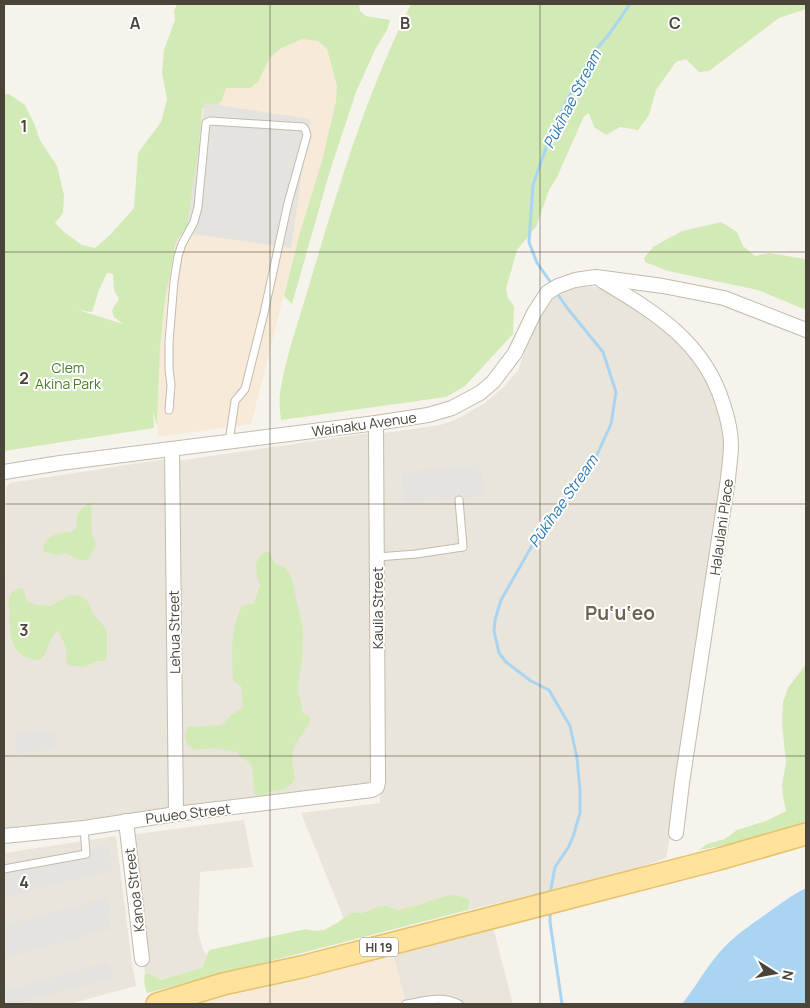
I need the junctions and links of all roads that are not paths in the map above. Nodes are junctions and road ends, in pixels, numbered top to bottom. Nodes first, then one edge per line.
1 (596, 277) junction
2 (806, 330) edge
3 (168, 410) dead end
4 (376, 423) junction
5 (229, 442) junction
6 (172, 449) junction
7 (4, 472) edge
8 (459, 500) dead end
9 (377, 557) junction
10 (372, 790) joint
11 (176, 814) junction
12 (126, 821) junction
13 (84, 828) junction
14 (676, 833) dead end
15 (806, 834) edge
16 (4, 836) edge
17 (4, 869) edge
18 (142, 959) dead end
19 (157, 1004) edge
20 (406, 1004) edge
21 (459, 1004) edge

1 - 2 street, Wainaku Avenue
1 - 4 street, Wainaku Avenue
1 - 14 street, Halaulani Place
3 - 5 lane
4 - 5 street, Wainaku Avenue
4 - 9 street, Kauila Street
5 - 6 street, Wainaku Avenue
6 - 7 street, Wainaku Avenue
6 - 11 street, Lehua Street
8 - 9 lane
9 - 10 street, Kauila Street
10 - 11 street, Puueo Street
11 - 12 street, Puueo Street
12 - 13 street, Puueo Street
12 - 18 street, Kanoa Street
13 - 16 street, Puueo Street
13 - 17 lane
15 - 19 main road, HI 19
20 - 21 lane

